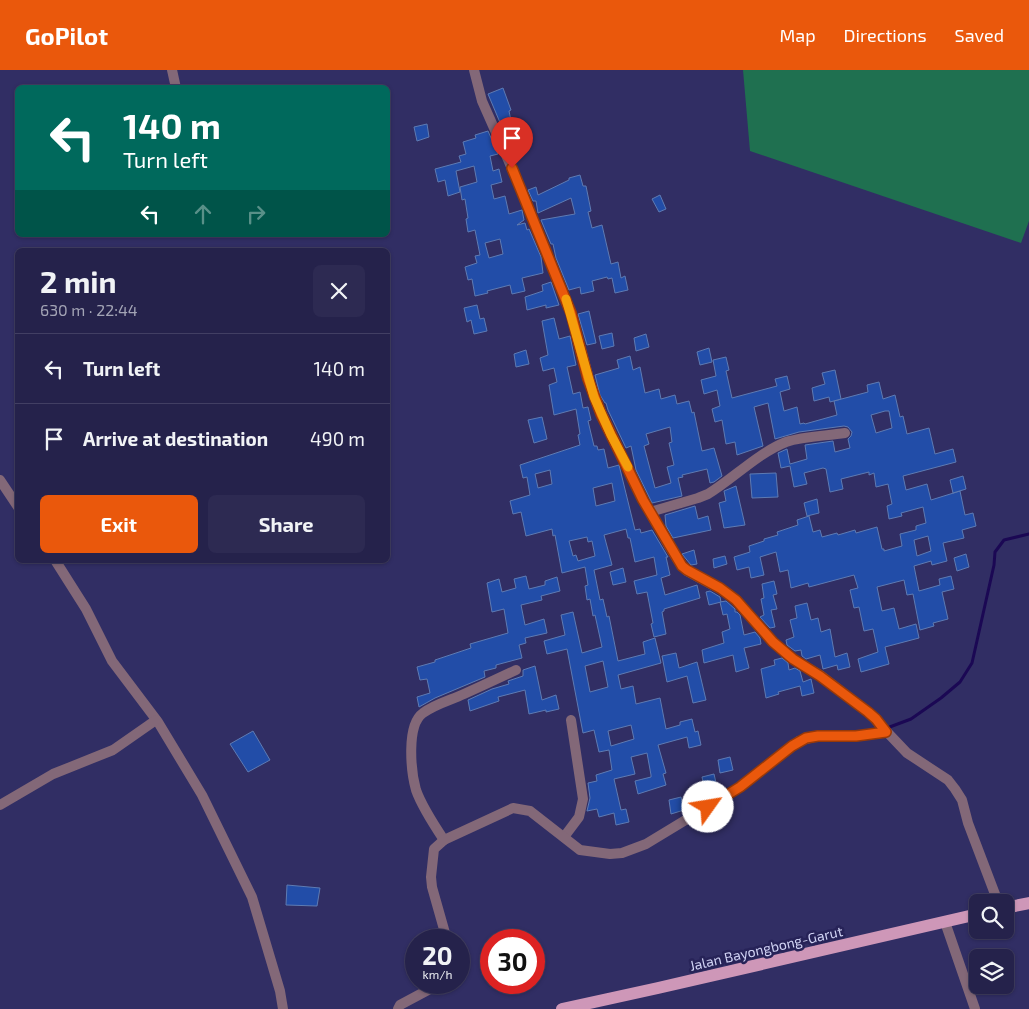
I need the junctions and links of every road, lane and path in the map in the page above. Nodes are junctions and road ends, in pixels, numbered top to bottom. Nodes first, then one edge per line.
1 (172, 70) edge
2 (474, 70) edge
3 (175, 85) edge
4 (845, 433) dead end
5 (0, 480) edge
6 (15, 503) edge
7 (650, 512) junction
8 (57, 563) edge
9 (516, 670) dead end
10 (156, 720) junction
11 (572, 720) dead end
12 (885, 731) junction
13 (0, 805) edge
14 (441, 836) junction
15 (565, 837) junction
16 (995, 894) edge
17 (1029, 903) edge
18 (1014, 906) edge
19 (969, 916) edge
20 (945, 922) junction
21 (444, 929) edge
22 (420, 994) edge
23 (283, 1009) edge
24 (398, 1009) edge
25 (562, 1009) edge
26 (975, 1009) edge

1 - 3 street
2 - 7 street
4 - 7 street
5 - 6 street
7 - 12 street
8 - 10 street
9 - 14 street
10 - 13 street
10 - 23 street
11 - 15 street
12 - 15 street
12 - 16 street
14 - 15 street
14 - 21 street
17 - 18 main road
19 - 20 main road, Jalan Bayongbong-Garut
20 - 25 main road, Jalan Bayongbong-Garut
20 - 26 street
22 - 24 street

